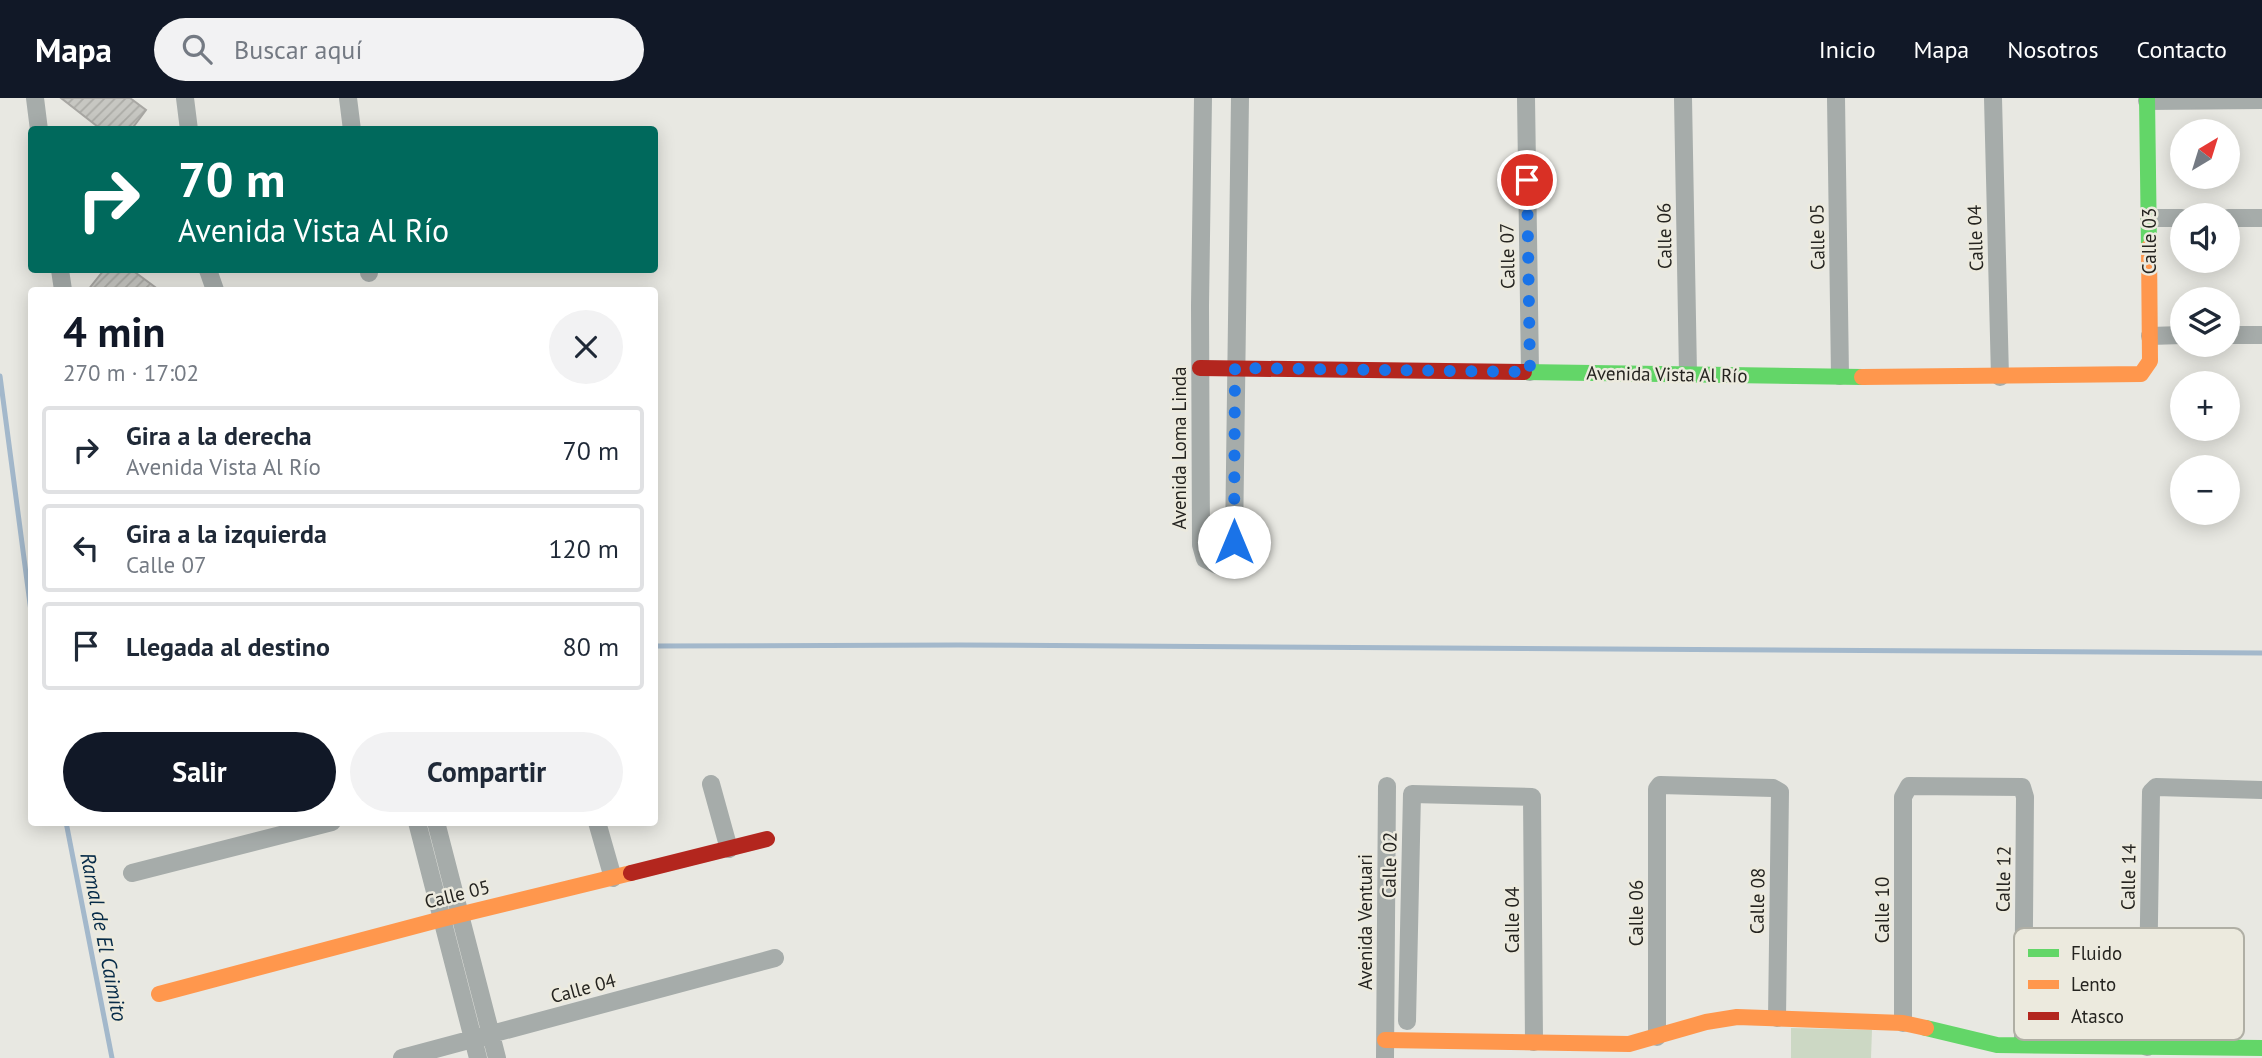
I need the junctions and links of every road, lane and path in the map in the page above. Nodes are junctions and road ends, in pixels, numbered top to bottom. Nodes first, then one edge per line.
1 (34, 98) edge
2 (185, 98) edge
3 (348, 98) edge
4 (1203, 98) edge
5 (1240, 98) edge
6 (1526, 98) edge
7 (1683, 98) edge
8 (1836, 98) edge
9 (1993, 98) edge
10 (2147, 100) edge
11 (2262, 100) edge
12 (38, 126) edge
13 (188, 126) edge
14 (352, 126) edge
15 (2149, 218) junction
16 (2170, 218) edge
17 (2240, 218) edge
18 (2262, 218) edge
19 (2170, 335) edge
20 (2240, 335) edge
21 (2262, 335) edge
22 (2150, 336) junction
23 (1200, 368) junction
24 (1235, 368) junction
25 (1530, 372) junction
26 (1688, 374) junction
27 (1840, 376) junction
28 (2134, 376) joint
29 (2000, 377) junction
30 (711, 784) dead end
31 (1387, 786) dead end
32 (1773, 788) joint
33 (2262, 790) edge
34 (1532, 797) joint
35 (2025, 797) joint
36 (316, 826) edge
37 (418, 826) edge
38 (437, 826) edge
39 (598, 826) edge
40 (767, 839) dead end
41 (729, 849) junction
42 (132, 873) dead end
43 (613, 878) junction
44 (460, 916) junction
45 (442, 919) junction
46 (2024, 928) edge
47 (2149, 928) edge
48 (775, 957) dead end
49 (159, 994) dead end
50 (1777, 1018) junction
51 (1407, 1021) dead end
52 (1903, 1023) junction
53 (491, 1035) junction
54 (1657, 1037) junction
55 (473, 1039) junction
56 (2023, 1040) edge
57 (2147, 1040) edge
58 (1534, 1042) junction
59 (2023, 1044) junction
60 (2147, 1046) junction
61 (2262, 1048) edge
62 (1385, 1049) edge
63 (1982, 1050) edge
64 (1614, 1051) edge
65 (402, 1058) edge
66 (478, 1058) edge
67 (497, 1058) edge

1 - 12 street
2 - 13 street
3 - 14 street
4 - 23 street, Avenida Loma Linda
5 - 24 street, Avenida Loma Linda
6 - 25 street, Calle 07
7 - 26 street, Calle 06
8 - 27 street, Calle 05
9 - 29 street, Calle 04
10 - 11 street
10 - 15 street, Calle 03
15 - 16 street
15 - 22 street, Calle 03
17 - 18 street
19 - 22 street
20 - 21 street
22 - 28 street, Calle 03
23 - 24 street, Avenida Vista Al Río
23 - 24 street, Avenida Loma Linda
24 - 25 street, Avenida Vista Al Río
25 - 26 street, Avenida Vista Al Río
26 - 27 street, Avenida Vista Al Río
27 - 29 street, Avenida Vista Al Río
28 - 29 street, Avenida Vista Al Río
30 - 41 street
31 - 62 street, Avenida Ventuari
32 - 50 street, Calle 08
32 - 54 street, Calle 06
33 - 47 street, Calle 14
34 - 51 street, Calle 02
34 - 58 street, Calle 04
35 - 46 street, Calle 12
35 - 52 street, Calle 10
36 - 42 street
37 - 45 street
38 - 44 street
39 - 43 street
40 - 41 street, Calle 05
41 - 43 street, Calle 05
43 - 44 street, Calle 05
44 - 45 street, Calle 05
44 - 53 street
45 - 49 street, Calle 05
45 - 55 street
48 - 53 street, Calle 04
50 - 52 street
50 - 54 street
52 - 63 street
53 - 55 street, Calle 04
53 - 67 street
54 - 64 street
55 - 65 street, Calle 04
55 - 66 street
56 - 59 street, Calle 12
57 - 60 street, Calle 14
58 - 62 street
58 - 64 street
59 - 60 street
59 - 63 street
60 - 61 street

